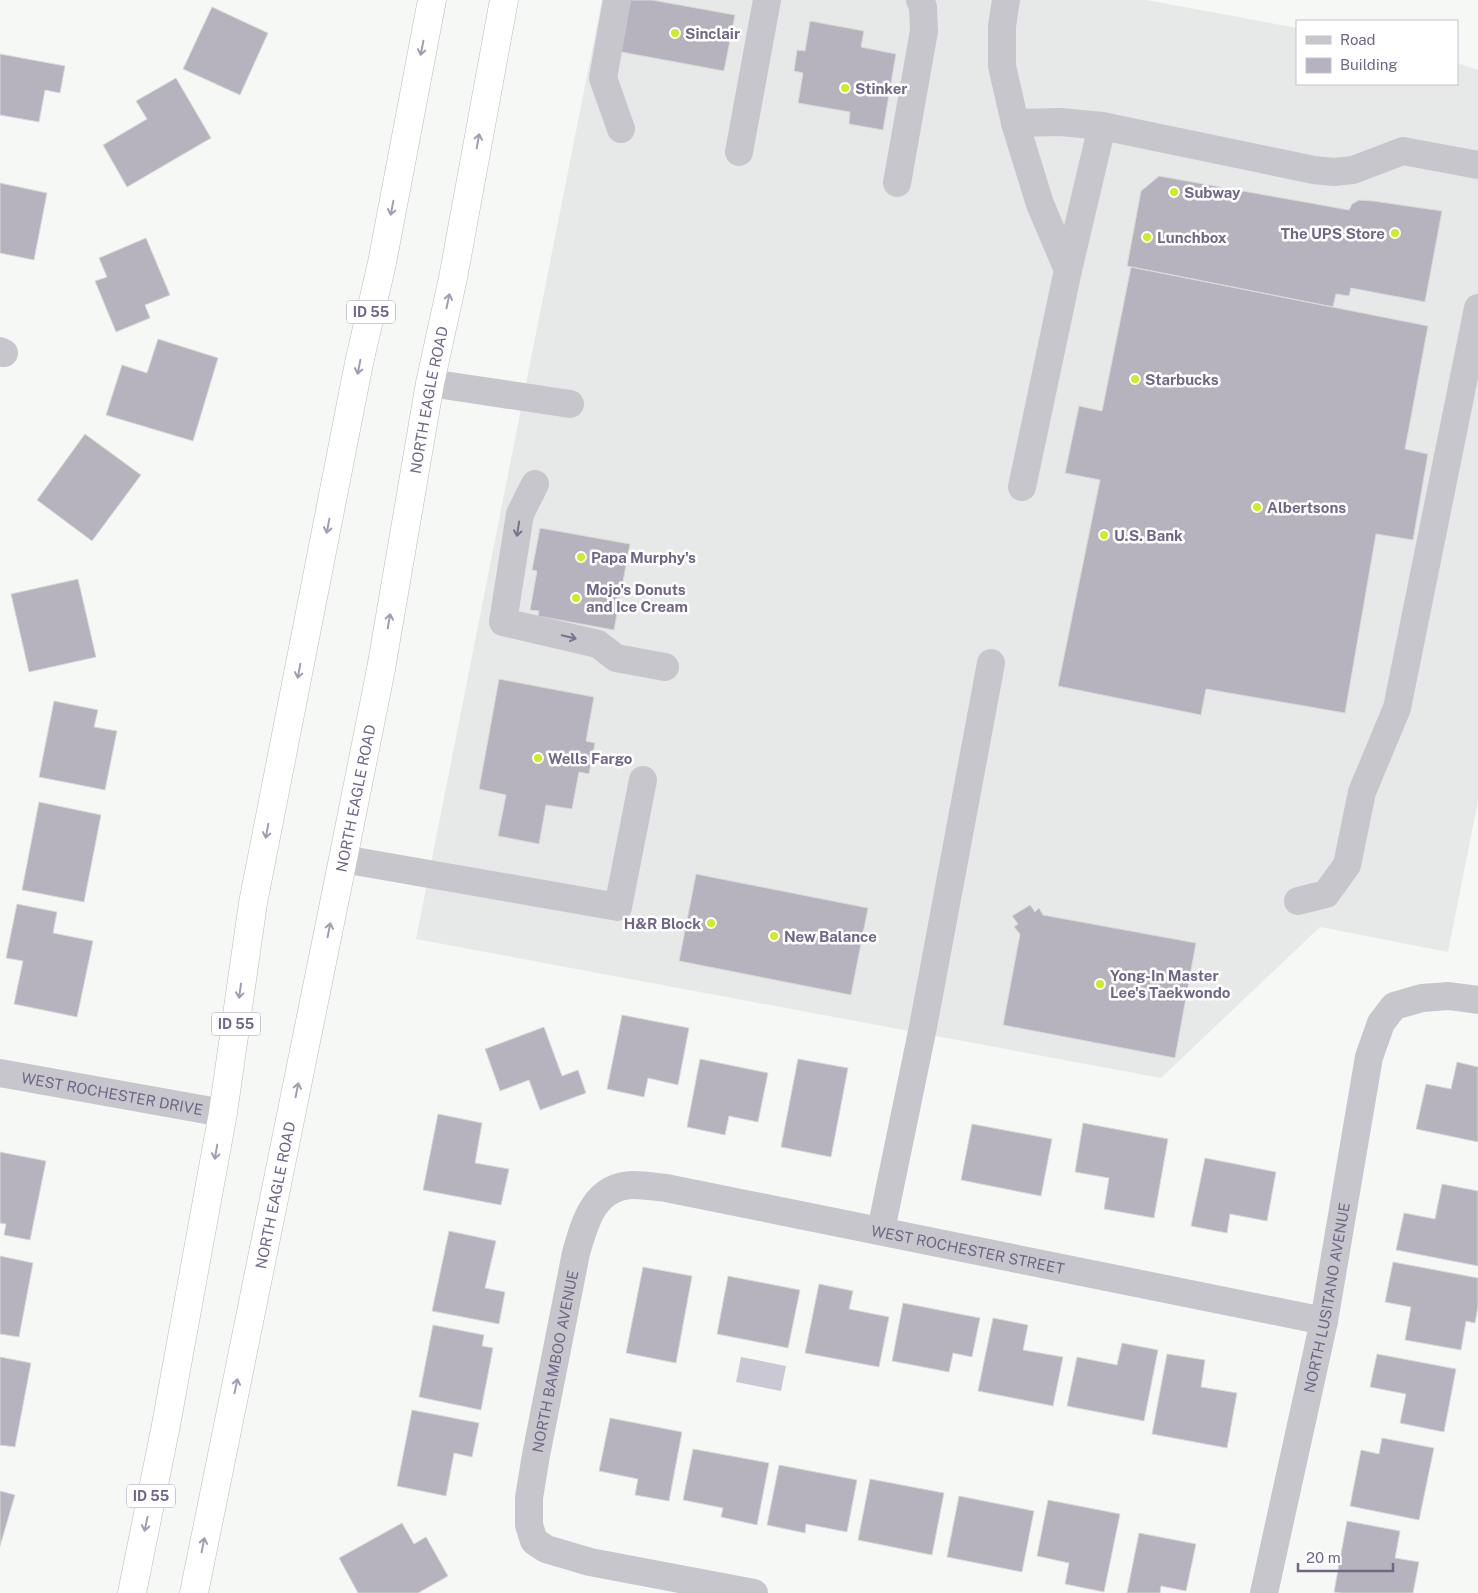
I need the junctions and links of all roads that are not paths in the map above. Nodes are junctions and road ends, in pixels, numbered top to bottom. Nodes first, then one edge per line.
1 (432, 0) edge
2 (504, 0) edge
3 (618, 0) edge
4 (767, 0) edge
5 (920, 0) edge
6 (1006, 0) edge
7 (1015, 123) junction
8 (1102, 126) junction
9 (621, 129) dead end
10 (739, 152) dead end
11 (1478, 165) edge
12 (897, 184) dead end
13 (1068, 270) junction
14 (1478, 308) edge
15 (430, 383) junction
16 (570, 404) dead end
17 (534, 484) dead end
18 (1022, 487) dead end
19 (990, 663) dead end
20 (665, 667) dead end
21 (643, 780) dead end
22 (344, 860) junction
23 (1298, 901) dead end
24 (1478, 1000) edge
25 (0, 1073) edge
26 (223, 1113) junction
27 (610, 1190) joint
28 (881, 1230) junction
29 (1324, 1321) junction
30 (132, 1593) edge
31 (194, 1593) edge
32 (754, 1593) edge
33 (1264, 1593) edge

1 -> 26 highway, ID 55
15 -> 2 highway, NORTH EAGLE ROAD
3 - 9 street
4 - 10 street
5 - 12 street
6 - 7 street
7 - 8 street
7 - 13 street
8 - 11 street
8 - 13 street
13 - 18 street
14 - 23 street
15 - 16 street
22 -> 15 highway, NORTH EAGLE ROAD
17 -> 20 street
19 - 28 street
21 - 22 street
31 -> 22 highway, NORTH EAGLE ROAD
24 - 29 street, NORTH LUSITANO AVENUE
25 - 26 street, WEST ROCHESTER DRIVE
26 -> 30 highway, ID 55
27 - 28 street, WEST ROCHESTER STREET
27 - 32 street, NORTH BAMBOO AVENUE
28 - 29 street, WEST ROCHESTER STREET
29 - 33 street, NORTH LUSITANO AVENUE

